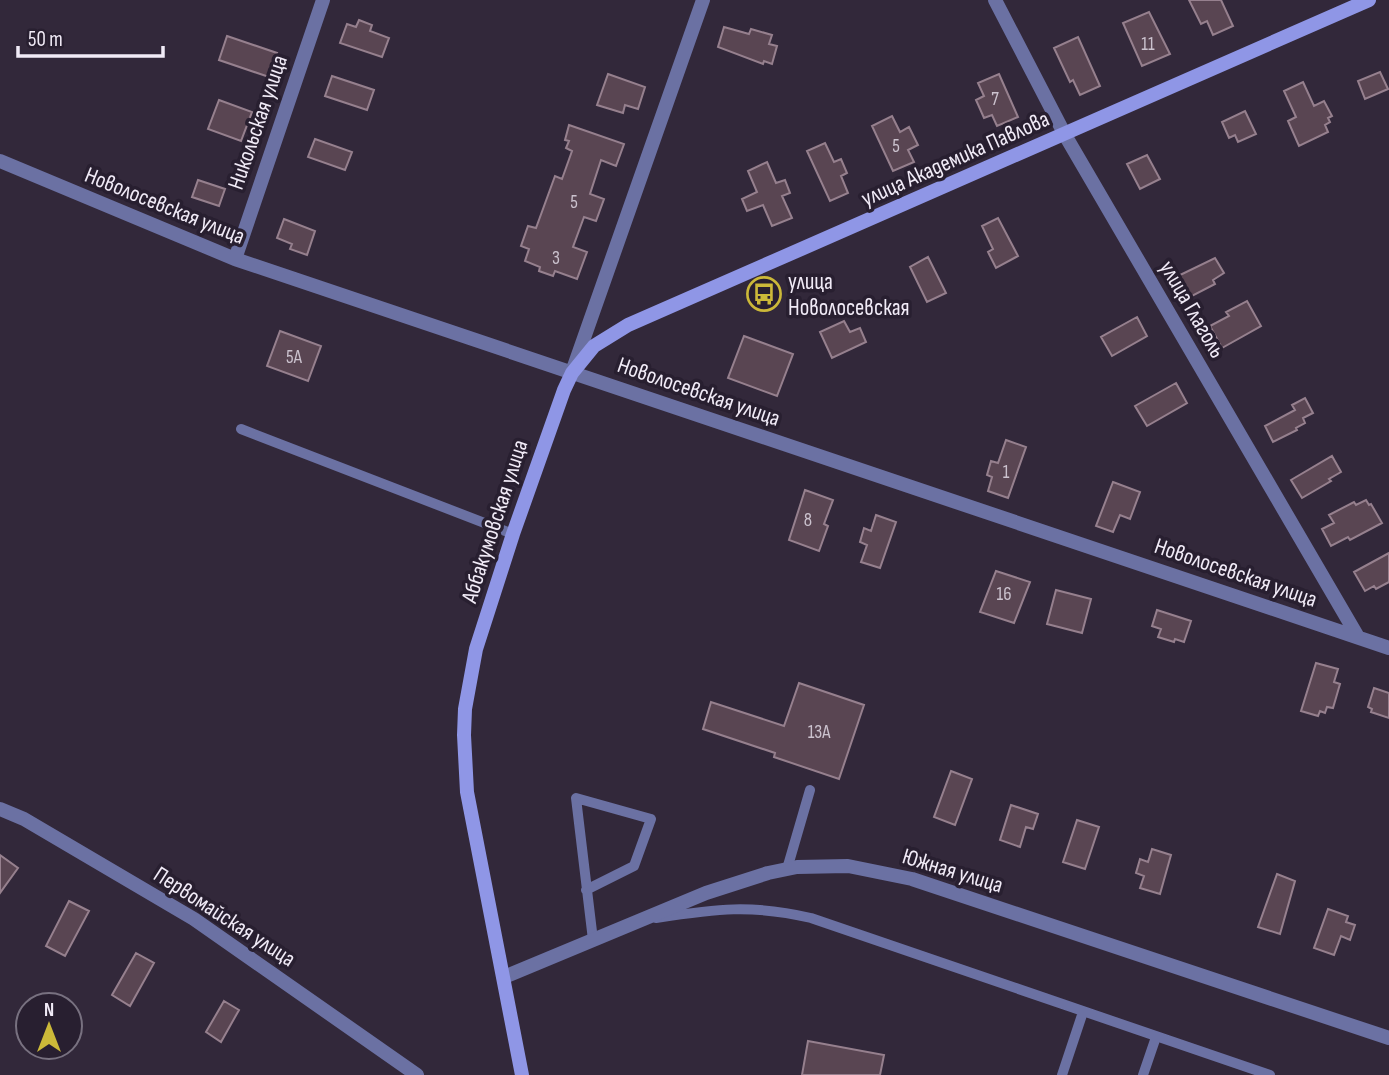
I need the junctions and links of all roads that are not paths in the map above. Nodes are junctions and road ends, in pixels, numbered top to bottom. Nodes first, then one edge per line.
1 (323, 0) edge
2 (703, 0) edge
3 (995, 0) edge
4 (1369, 0) edge
5 (1065, 135) junction
6 (0, 161) edge
7 (235, 259) junction
8 (572, 373) junction
9 (241, 429) dead end
10 (513, 534) junction
11 (1358, 637) junction
12 (1389, 648) edge
13 (810, 790) dead end
14 (0, 809) edge
15 (787, 869) junction
16 (586, 891) junction
17 (640, 920) junction
18 (593, 940) junction
19 (504, 976) junction
20 (1083, 1012) junction
21 (1156, 1037) junction
22 (1389, 1038) edge
23 (417, 1075) edge
24 (523, 1075) edge
25 (1062, 1075) edge
26 (1143, 1075) edge
27 (1270, 1075) edge

1 - 7 street, Никольская улица
2 - 8 street, Аббакумовская улица
3 - 5 street, улица Глаголь
4 - 5 street, улица Академика Павлова
5 - 8 street, улица Академика Павлова
5 - 11 street, улица Глаголь
6 - 7 street, Новолосевская улица
7 - 8 street, Новолосевская улица
8 - 10 street, Аббакумовская улица
8 - 11 street, Новолосевская улица
9 - 10 lane
10 - 19 street, Аббакумовская улица
11 - 12 street, Новолосевская улица
13 - 15 lane
14 - 23 street, Первомайская улица
15 - 17 street, Южная улица
15 - 22 street, Южная улица
16 - 16 lane
16 - 18 lane
17 - 18 street, Южная улица
17 - 20 lane
18 - 19 street, Южная улица
19 - 24 street, Аббакумовская улица
20 - 21 lane
20 - 25 lane
21 - 26 lane
21 - 27 lane

